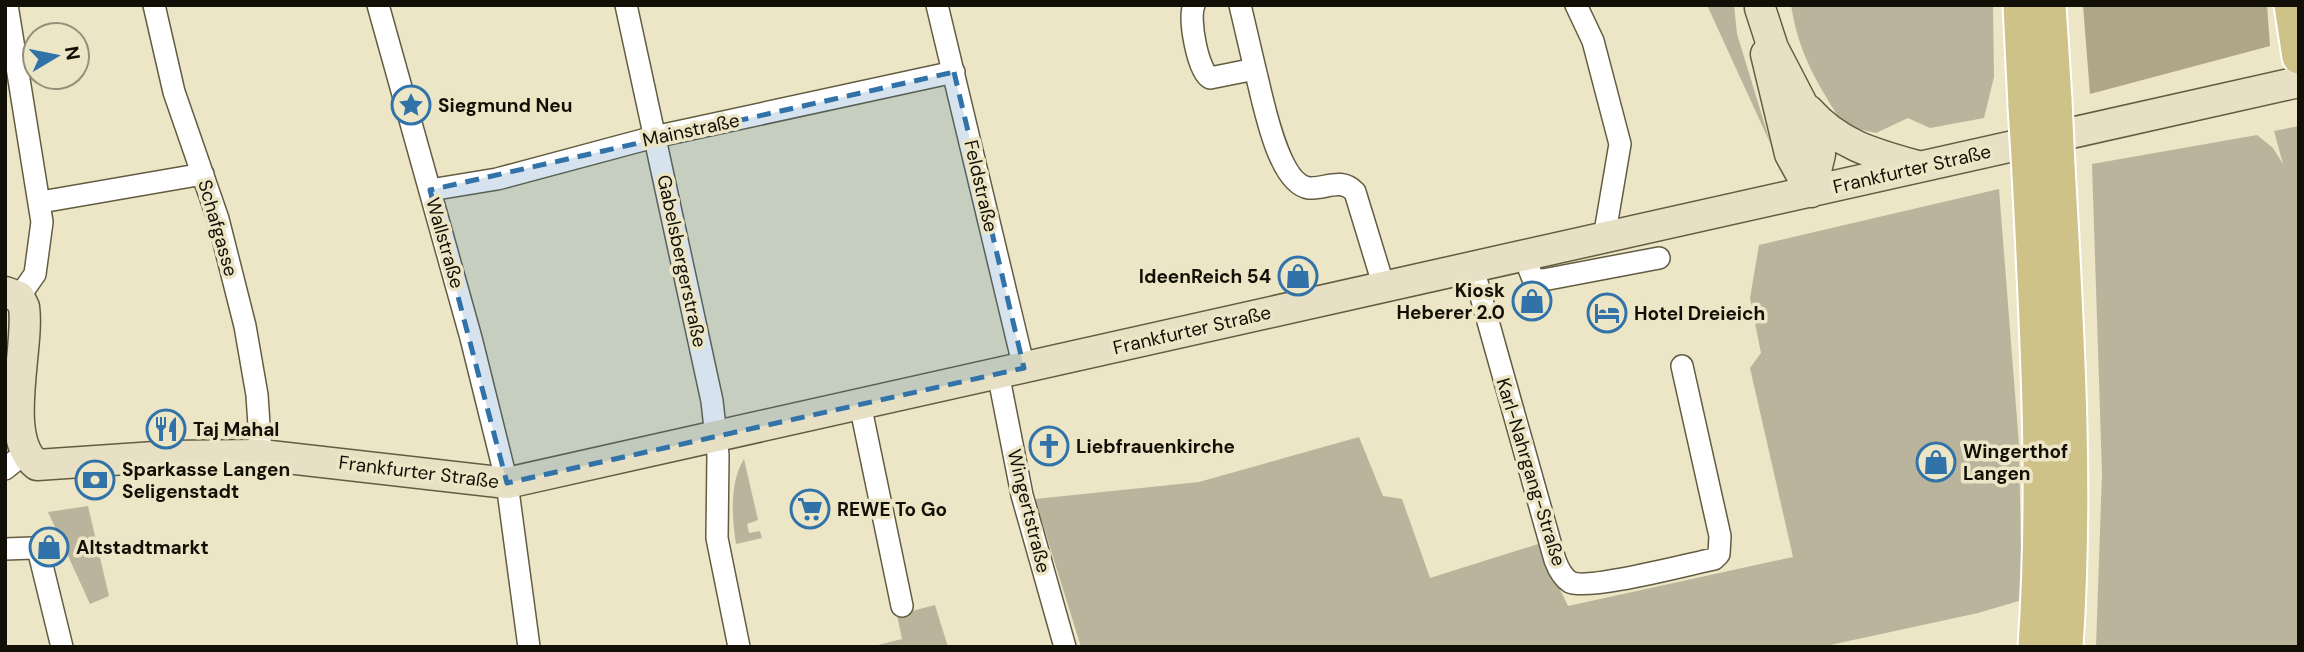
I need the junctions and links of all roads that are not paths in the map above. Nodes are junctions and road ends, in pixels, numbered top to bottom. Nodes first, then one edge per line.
1 (7, 5) edge
2 (153, 5) edge
3 (378, 5) edge
4 (626, 5) edge
5 (937, 5) edge
6 (1194, 5) edge
7 (1240, 5) edge
8 (1576, 5) edge
9 (2020, 5) edge
10 (2049, 5) edge
11 (2291, 5) edge
12 (1760, 7) edge
13 (2299, 57) edge
14 (1255, 69) junction
15 (954, 72) junction
16 (2299, 82) edge
17 (2040, 103) junction
18 (1807, 109) junction
19 (1784, 133) junction
20 (654, 137) junction
21 (1921, 167) junction
22 (2044, 170) junction
23 (203, 174) junction
24 (430, 190) junction
25 (1811, 192) junction
26 (41, 202) junction
27 (1749, 206) junction
28 (1604, 239) junction
29 (1524, 256) junction
30 (1658, 258) dead end
31 (1472, 268) junction
32 (1384, 288) junction
33 (12, 294) edge
34 (1682, 366) dead end
35 (1011, 370) junction
36 (860, 404) junction
37 (717, 436) junction
38 (18, 455) edge
39 (261, 455) junction
40 (507, 483) junction
41 (5, 549) edge
42 (902, 606) dead end
43 (60, 645) edge
44 (528, 647) edge
45 (739, 647) edge
46 (1065, 647) edge
47 (2035, 647) edge
48 (2066, 647) edge

1 - 26 street
2 - 23 street, Schafgasse
3 - 24 street, Wallstraße
4 - 20 street, Gabelsbergerstraße
5 - 15 street, Feldstraße
6 - 14 street
7 - 14 street
8 - 28 street
9 - 17 main road
10 - 17 main road
11 - 13 main road
12 - 18 main road
12 - 19 main road
14 - 32 street
15 - 20 street, Mainstraße
15 - 35 street, Feldstraße
16 - 21 main road, Frankfurter Straße
17 - 22 main road, bridge
18 - 21 main road
18 - 25 main road
19 - 25 main road
19 - 27 main road
20 - 24 street, Mainstraße
20 - 37 street, Gabelsbergerstraße
21 - 25 main road, Frankfurter Straße
22 - 47 main road
22 - 48 main road
23 - 26 street
23 - 39 street, Schafgasse
24 - 40 street, Wallstraße
25 - 27 main road, Frankfurter Straße
26 - 33 street
27 - 28 main road, Frankfurter Straße
28 - 29 main road, Frankfurter Straße
29 - 30 street
29 - 31 main road, Frankfurter Straße
31 - 32 main road, Frankfurter Straße
31 - 34 street, Karl-Nahrgang-Straße
32 - 35 main road, Frankfurter Straße
33 - 38 main road
35 - 36 main road, Frankfurter Straße
35 - 46 street, Wingertstraße
36 - 37 main road, Frankfurter Straße
36 - 42 street
37 - 40 main road, Frankfurter Straße
37 - 45 street, Gabelsbergerstraße
38 - 39 main road, Frankfurter Straße
39 - 40 main road, Frankfurter Straße
40 - 44 street, Wallstraße
41 - 43 street

